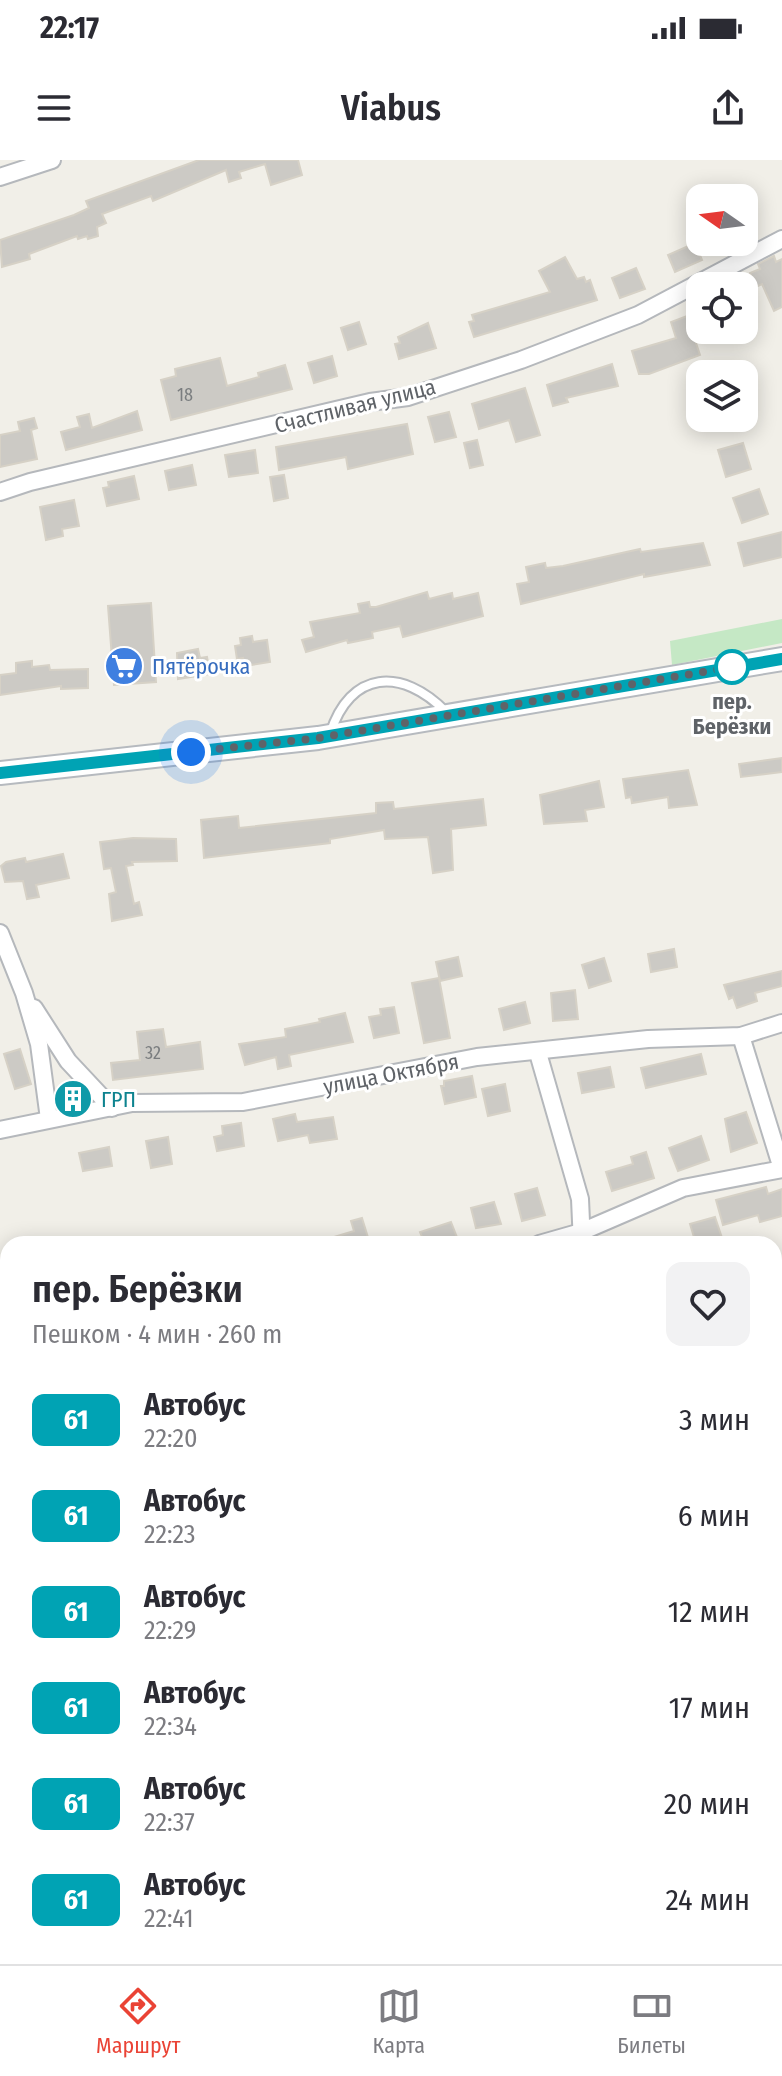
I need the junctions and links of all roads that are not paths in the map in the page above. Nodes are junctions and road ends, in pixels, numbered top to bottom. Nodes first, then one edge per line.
1 (52, 160) edge
2 (0, 177) edge
3 (782, 239) edge
4 (0, 492) edge
5 (782, 659) edge
6 (450, 715) junction
7 (329, 736) junction
8 (0, 773) edge
9 (0, 933) edge
10 (24, 993) junction
11 (782, 1023) edge
12 (741, 1036) junction
13 (538, 1053) junction
14 (112, 1108) junction
15 (49, 1119) junction
16 (0, 1130) edge
17 (782, 1169) edge
18 (582, 1236) edge
19 (586, 1236) edge

1 - 2 street
3 - 4 street, Счастливая улица
5 - 6 main road
6 - 7 main road
6 - 7 lane
7 - 8 main road
9 - 10 street
10 - 14 street
10 - 15 street
11 - 12 street, улица Октября
12 - 13 street, улица Октября
12 - 17 street
13 - 14 street, улица Октября
13 - 18 street
14 - 15 street, улица Октября
15 - 16 street, улица Октября
17 - 19 street

